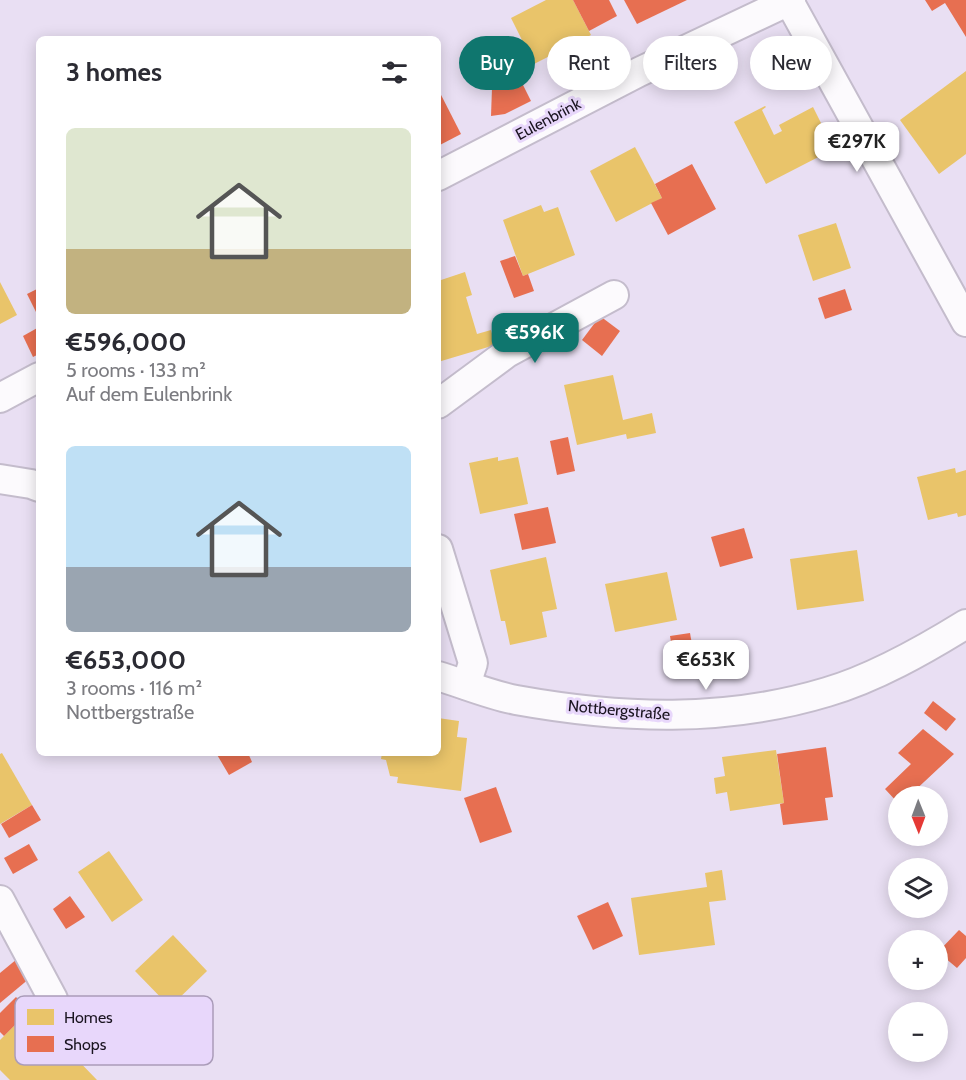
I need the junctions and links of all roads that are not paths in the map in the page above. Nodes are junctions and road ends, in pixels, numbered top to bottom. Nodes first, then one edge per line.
1 (790, 1) edge
2 (441, 174) edge
3 (614, 295) dead end
4 (966, 322) edge
5 (36, 379) edge
6 (0, 398) edge
7 (441, 402) edge
8 (0, 479) edge
9 (36, 486) edge
10 (441, 559) edge
11 (966, 624) edge
12 (441, 677) edge
13 (466, 685) junction
14 (0, 900) edge
15 (51, 996) edge

1 - 2 street, Eulenbrink
1 - 4 street, Eulenbrink
3 - 7 street
5 - 6 street
8 - 9 street
10 - 13 street
11 - 13 street, Nottbergstraße
12 - 13 street, Nottbergstraße
14 - 15 street

